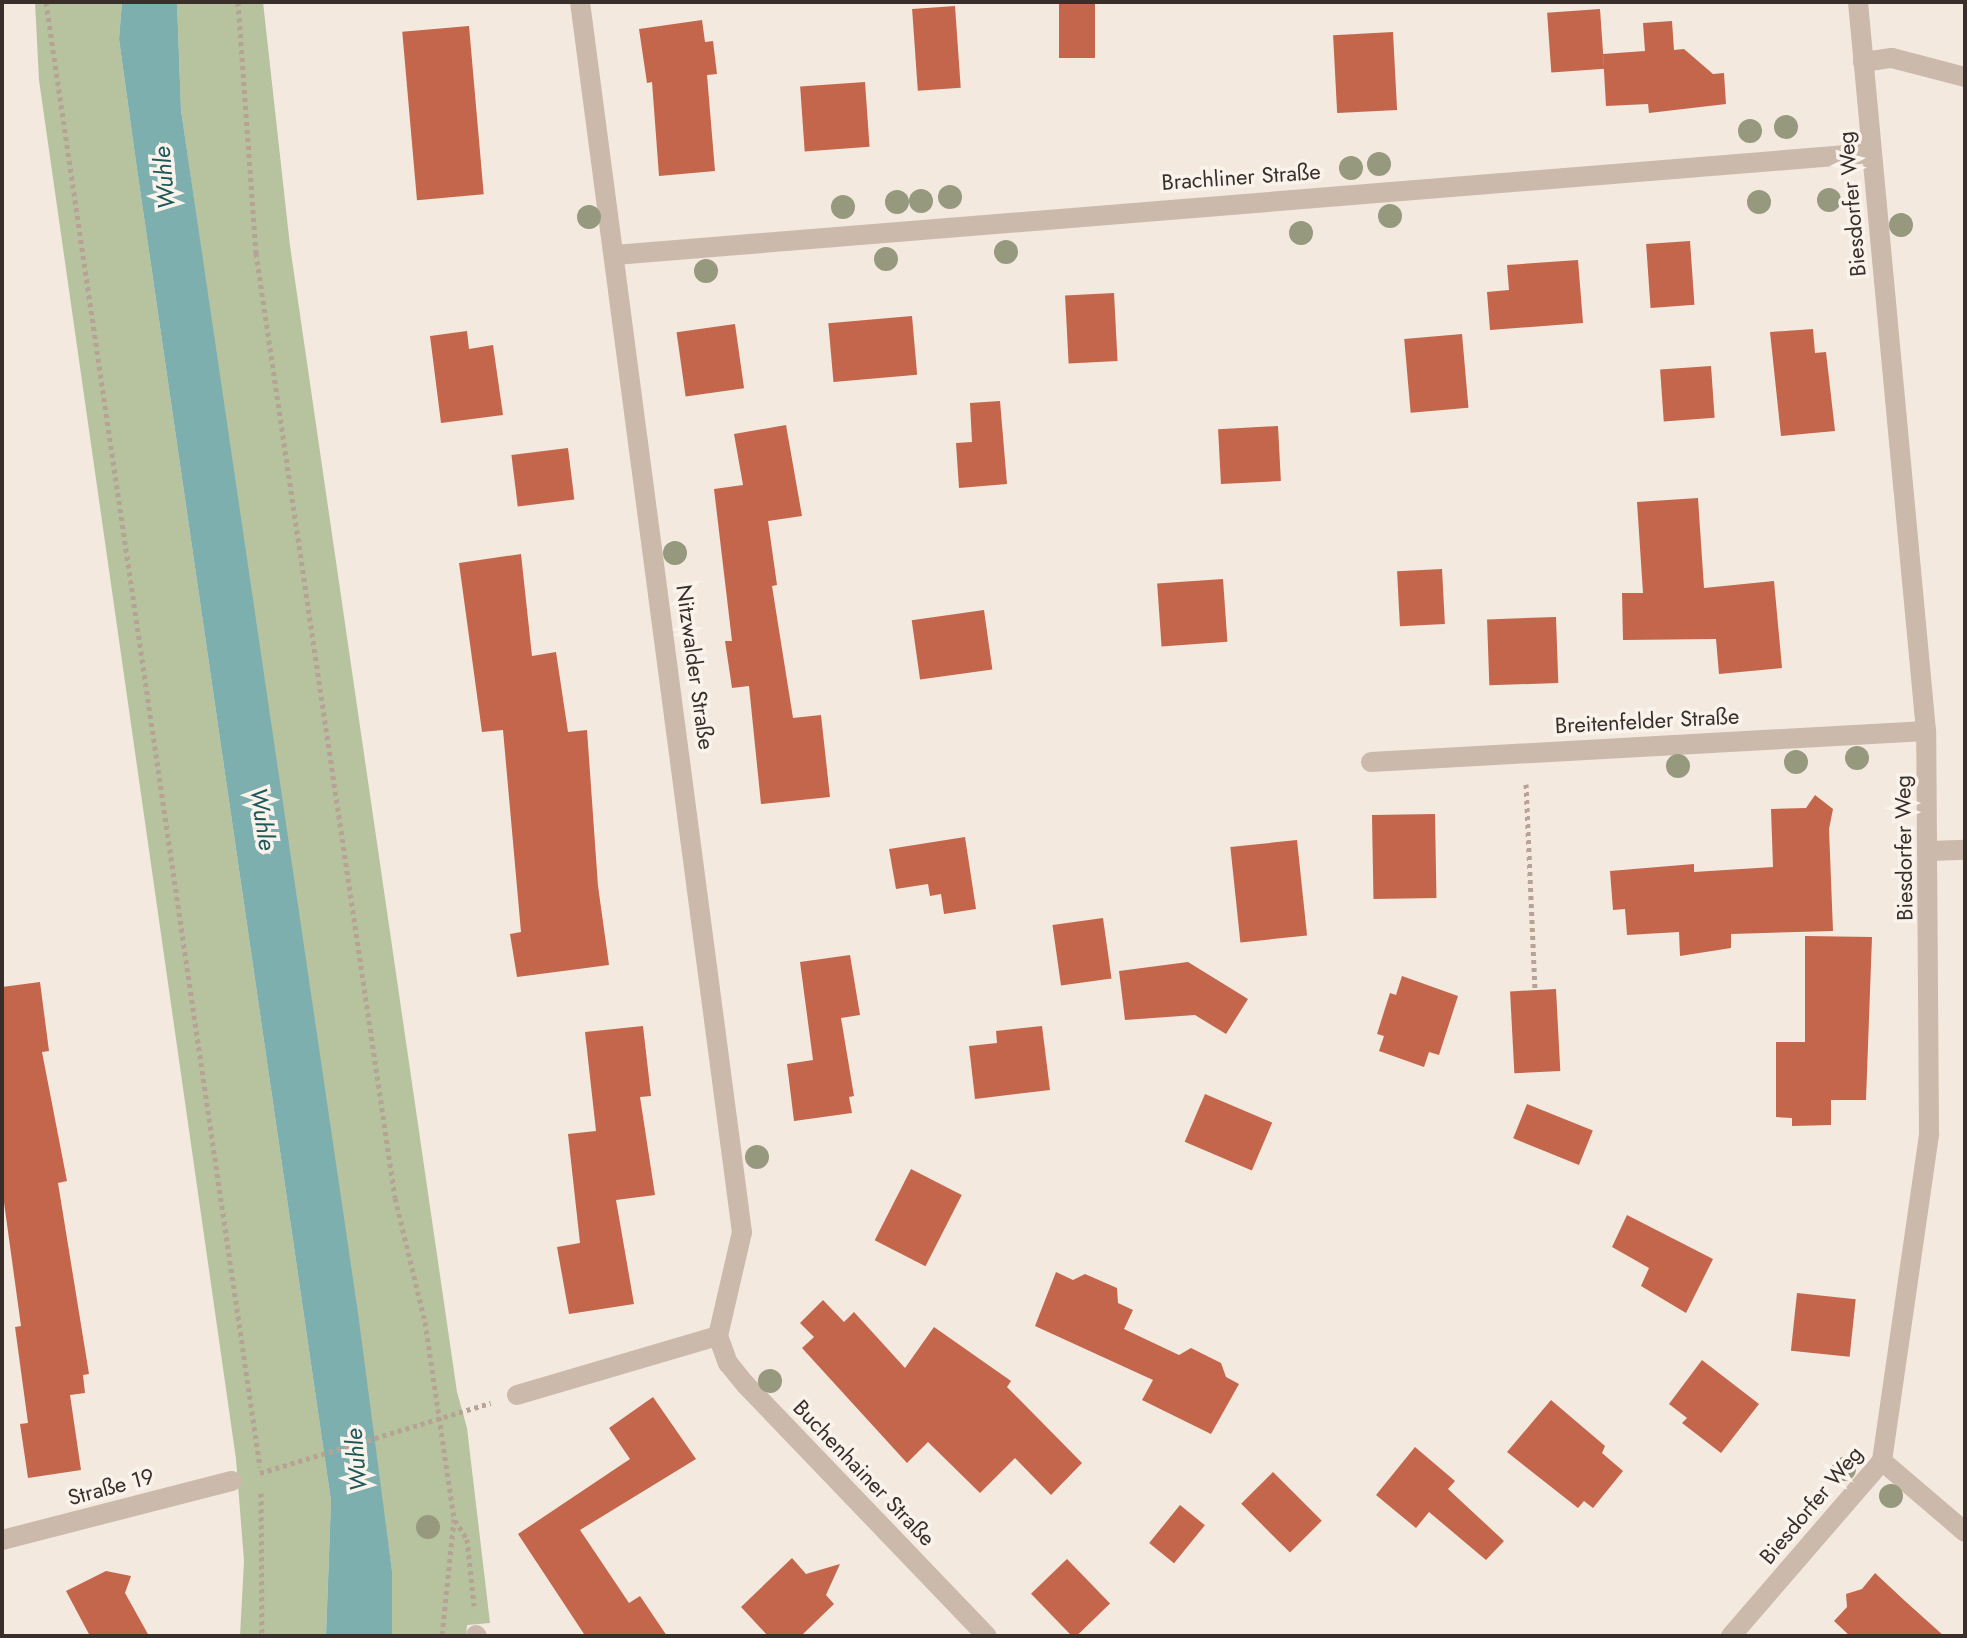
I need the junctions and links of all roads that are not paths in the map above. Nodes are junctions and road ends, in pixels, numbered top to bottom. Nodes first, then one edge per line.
1 (580, 2) edge
2 (1858, 2) edge
3 (1863, 62) junction
4 (1965, 77) edge
5 (1871, 153) junction
6 (615, 255) junction
7 (1926, 731) junction
8 (1371, 762) dead end
9 (1965, 850) edge
10 (1930, 851) junction
11 (718, 1336) junction
12 (517, 1395) road end
13 (1882, 1461) junction
14 (232, 1481) dead end
15 (1965, 1532) edge
16 (2, 1540) edge
17 (987, 1636) edge
18 (1731, 1636) edge

1 - 6 street, Nitzwalder Straße
2 - 3 street, Biesdorfer Weg
3 - 4 street
3 - 5 street, Biesdorfer Weg
5 - 6 street, Brachliner Straße
5 - 7 street, Biesdorfer Weg
6 - 11 street, Nitzwalder Straße
7 - 8 street, Breitenfelder Straße
7 - 10 street, Biesdorfer Weg
9 - 10 street
10 - 13 street, Biesdorfer Weg
11 - 12 street
11 - 17 street, Buchenhainer Straße
13 - 15 street
13 - 18 street, Biesdorfer Weg
14 - 16 street, Straße 19

